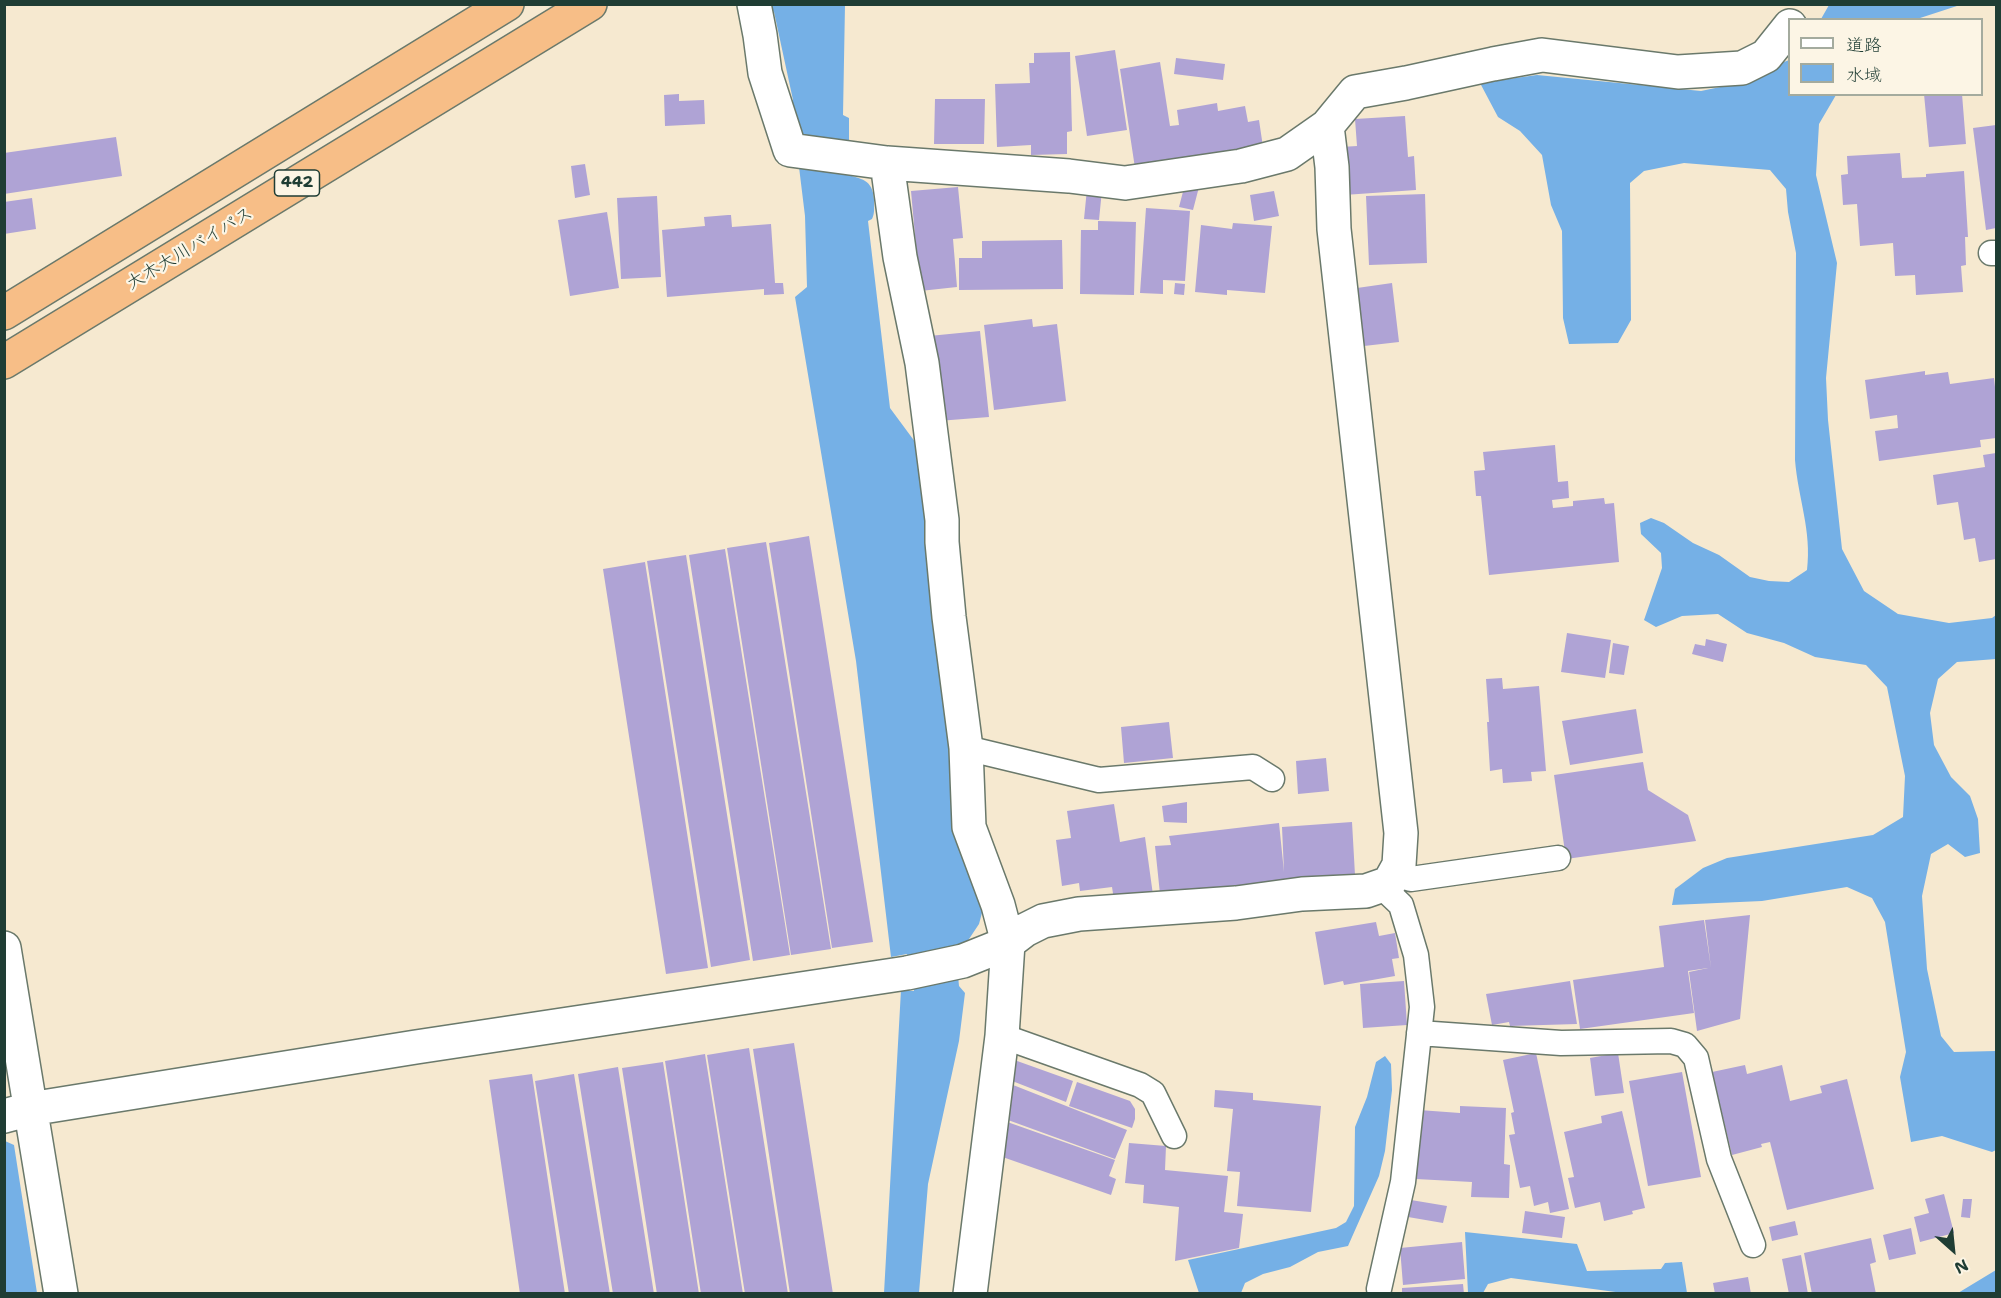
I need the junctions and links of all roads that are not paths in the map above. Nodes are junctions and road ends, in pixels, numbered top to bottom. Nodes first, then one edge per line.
1 (507, 4) edge
2 (591, 4) edge
3 (754, 4) edge
4 (1807, 4) edge
5 (1796, 18) edge
6 (1788, 28) edge
7 (1327, 126) junction
8 (877, 162) junction
9 (4, 313) edge
10 (4, 362) edge
11 (966, 748) junction
12 (1272, 779) dead end
13 (1558, 858) dead end
14 (1388, 880) junction
15 (1008, 942) junction
16 (4, 948) edge
17 (1419, 1033) junction
18 (1002, 1036) junction
19 (17, 1112) edge
20 (1174, 1136) dead end
21 (1753, 1245) dead end
22 (1379, 1289) dead end
23 (61, 1293) edge
24 (970, 1293) edge

1 - 9 highway, 442
2 - 10 highway, 大木大川バイパス / 442
3 - 8 street
4 - 5 street
6 - 7 street
7 - 8 street
7 - 14 street
8 - 11 street
11 - 12 lane
11 - 15 street
13 - 14 lane
14 - 15 street
14 - 17 lane
15 - 18 street
15 - 19 street
16 - 19 street
17 - 21 lane
17 - 22 lane
18 - 20 lane
18 - 24 street
19 - 23 street

